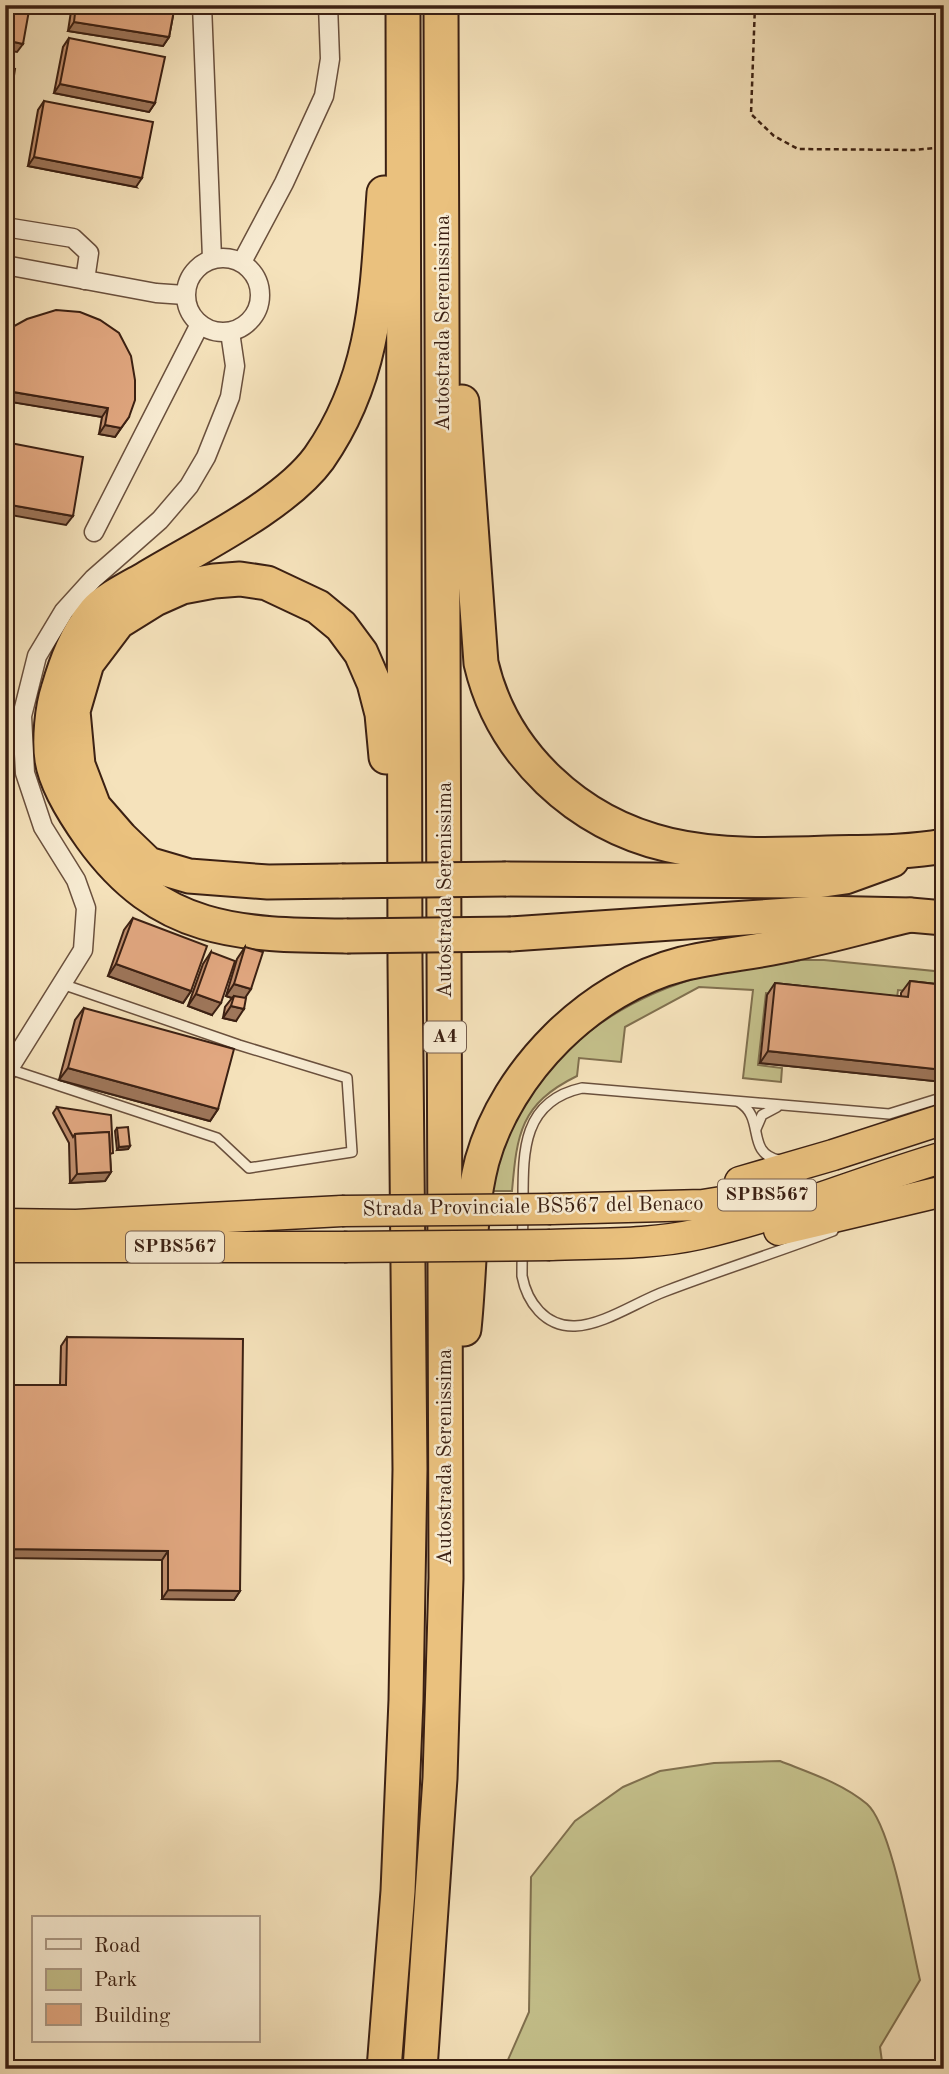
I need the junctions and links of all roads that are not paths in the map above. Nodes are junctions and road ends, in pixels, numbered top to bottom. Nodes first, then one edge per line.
1 (202, 5) edge
2 (328, 5) edge
3 (398, 5) edge
4 (403, 5) edge
5 (441, 5) edge
6 (442, 163) junction
7 (5, 227) edge
8 (212, 258) junction
9 (242, 262) junction
10 (5, 265) edge
11 (85, 280) junction
12 (185, 295) junction
13 (200, 324) junction
14 (230, 331) junction
15 (94, 532) dead end
16 (931, 848) edge
17 (910, 915) junction
18 (944, 918) edge
19 (405, 962) junction
20 (62, 984) junction
21 (7, 1072) edge
22 (944, 1097) edge
23 (730, 1100) junction
24 (785, 1106) junction
25 (944, 1119) edge
26 (756, 1131) junction
27 (833, 1155) junction
28 (944, 1157) edge
29 (890, 1173) junction
30 (944, 1191) edge
31 (644, 1208) junction
32 (860, 1221) dead end
33 (5, 1224) edge
34 (848, 1225) dead end
35 (660, 1240) junction
36 (5, 1247) edge
37 (445, 1492) junction
38 (384, 2069) edge
39 (420, 2069) edge

1 - 8 street
2 - 9 street
3 - 17 highway, bridge
4 - 19 highway, Autostrada Serenissima / A4
5 - 6 highway, Autostrada Serenissima / A4
6 - 16 highway
6 - 37 highway, Autostrada Serenissima / A4
7 - 11 street
8 - 9 street
8 - 12 street
9 - 14 street
10 - 11 street
11 - 12 street
12 - 13 street
13 - 14 street
13 - 15 street
14 - 20 street
16 - 19 highway, bridge
17 - 18 highway
17 - 37 highway
19 - 38 highway, Autostrada Serenissima / A4
20 - 21 street
20 - 21 lane
22 - 24 lane
23 - 24 lane
23 - 26 lane
23 - 34 lane
24 - 26 lane
25 - 27 highway
26 - 27 lane
27 - 31 highway
28 - 29 highway, Strada Provinciale BS567 del Benaco / SPBS567
29 - 31 highway, Strada Provinciale BS567 del Benaco / SPBS567
29 - 35 highway, Strada Provinciale BS567 del Benaco / SPBS567
30 - 32 lane
30 - 35 highway
31 - 33 highway, Strada Provinciale BS567 del Benaco / SPBS567, bridge
35 - 36 highway, Strada Provinciale BS567 del Benaco / SPBS567, bridge
37 - 39 highway, Autostrada Serenissima / A4

